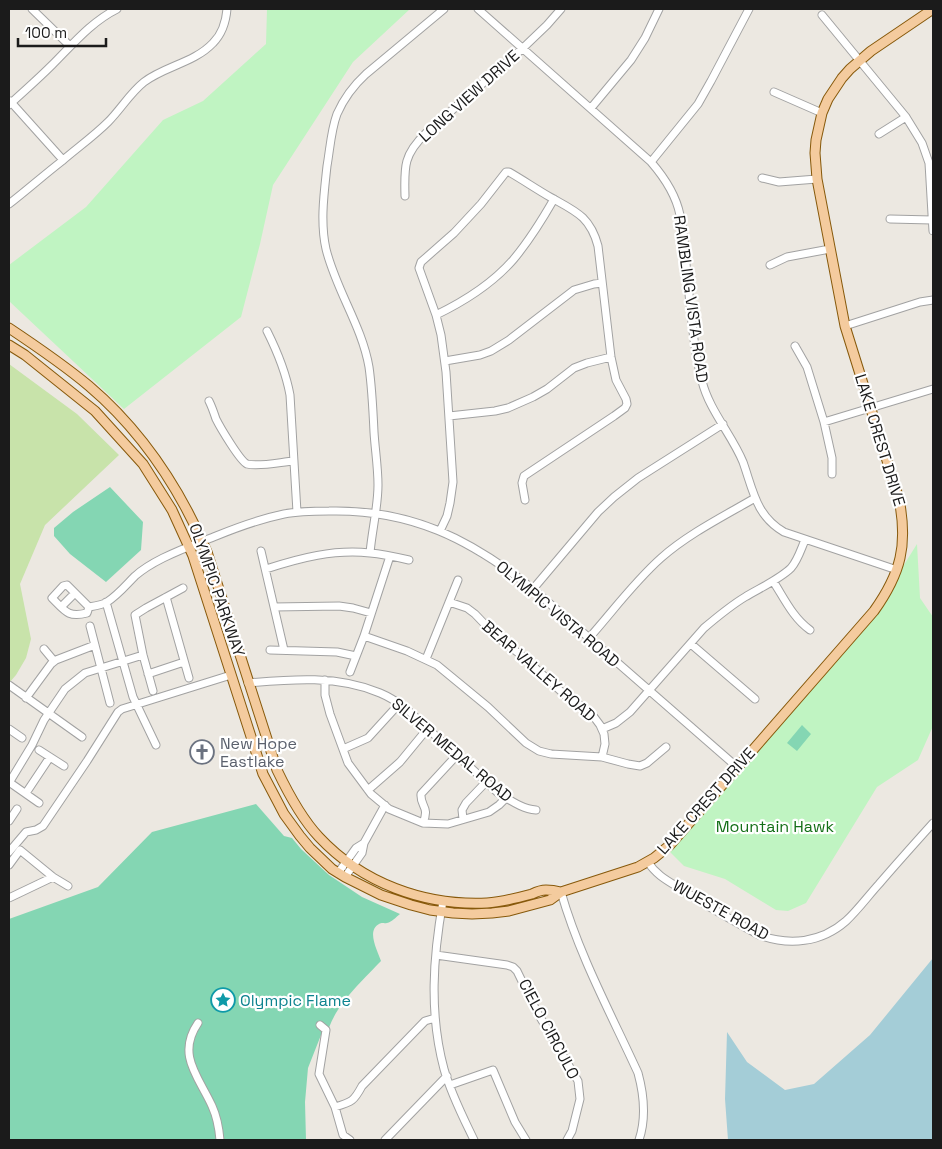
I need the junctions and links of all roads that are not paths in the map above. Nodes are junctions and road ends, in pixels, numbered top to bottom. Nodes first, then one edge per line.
1 (32, 9) edge
2 (118, 9) edge
3 (227, 9) edge
4 (444, 9) edge
5 (478, 9) edge
6 (561, 9) edge
7 (660, 9) edge
8 (749, 9) edge
9 (931, 11) edge
10 (822, 15) dead end
11 (70, 46) junction
12 (523, 48) junction
13 (860, 60) junction
14 (774, 92) dead end
15 (10, 103) edge
16 (591, 108) junction
17 (822, 113) junction
18 (906, 117) junction
19 (879, 134) dead end
20 (62, 160) junction
21 (651, 162) junction
22 (762, 178) dead end
23 (817, 179) junction
24 (405, 196) dead end
25 (554, 199) junction
26 (9, 204) edge
27 (890, 219) dead end
28 (932, 220) edge
29 (933, 231) edge
30 (830, 249) junction
31 (770, 265) dead end
32 (602, 283) junction
33 (933, 300) edge
34 (436, 315) junction
35 (845, 326) junction
36 (9, 328) edge
37 (267, 331) dead end
38 (9, 345) edge
39 (795, 346) dead end
40 (611, 357) junction
41 (445, 361) junction
42 (933, 389) edge
43 (210, 400) dead end
44 (870, 408) junction
45 (449, 416) junction
46 (824, 422) junction
47 (723, 424) junction
48 (294, 460) junction
49 (832, 474) dead end
50 (755, 498) junction
51 (525, 500) dead end
52 (297, 512) junction
53 (375, 513) junction
54 (440, 531) junction
55 (202, 540) junction
56 (805, 540) junction
57 (189, 546) junction
58 (260, 551) dead end
59 (370, 553) junction
60 (390, 556) junction
61 (409, 560) dead end
62 (266, 569) junction
63 (897, 570) junction
64 (458, 580) dead end
65 (773, 581) junction
66 (183, 588) dead end
67 (532, 589) junction
68 (75, 593) junction
69 (166, 597) junction
70 (106, 602) junction
71 (449, 602) junction
72 (61, 607) junction
73 (89, 607) junction
74 (274, 607) junction
75 (371, 614) junction
76 (90, 626) dead end
77 (810, 630) dead end
78 (364, 636) junction
79 (589, 638) junction
80 (691, 644) junction
81 (95, 645) junction
82 (44, 649) dead end
83 (270, 650) dead end
84 (284, 650) junction
85 (143, 655) junction
86 (356, 656) junction
87 (426, 659) junction
88 (54, 662) junction
89 (123, 662) junction
90 (184, 662) junction
91 (101, 667) junction
92 (350, 672) dead end
93 (148, 674) junction
94 (231, 675) junction
95 (189, 678) dead end
96 (325, 680) junction
97 (248, 683) junction
98 (9, 685) edge
99 (153, 691) dead end
100 (650, 691) junction
101 (26, 698) junction
102 (755, 699) dead end
103 (110, 703) dead end
104 (399, 704) junction
105 (136, 705) junction
106 (48, 714) junction
107 (428, 728) junction
108 (602, 729) junction
109 (10, 732) edge
110 (22, 738) dead end
111 (82, 738) dead end
112 (156, 745) dead end
113 (666, 748) dead end
114 (343, 749) junction
115 (39, 750) dead end
116 (457, 755) junction
117 (50, 757) junction
118 (602, 757) junction
119 (64, 766) dead end
120 (737, 767) junction
121 (9, 782) edge
122 (486, 782) junction
123 (368, 790) junction
124 (26, 793) junction
125 (506, 798) junction
126 (39, 802) dead end
127 (385, 806) junction
128 (16, 809) dead end
129 (536, 810) dead end
130 (463, 820) junction
131 (9, 821) edge
132 (423, 823) junction
133 (933, 823) edge
134 (11, 854) edge
135 (648, 862) junction
136 (349, 864) junction
137 (9, 865) edge
138 (342, 875) junction
139 (54, 877) junction
140 (68, 886) dead end
141 (561, 892) junction
142 (9, 898) edge
143 (443, 901) junction
144 (442, 912) junction
145 (436, 956) junction
146 (435, 1018) junction
147 (198, 1023) dead end
148 (320, 1025) dead end
149 (447, 1076) junction
150 (450, 1085) junction
151 (335, 1107) junction
152 (220, 1140) edge
153 (350, 1140) edge
154 (385, 1140) edge
155 (474, 1140) edge
156 (526, 1140) edge
157 (567, 1140) edge
158 (639, 1140) edge

1 - 11 street
2 - 11 street
3 - 20 street
4 - 53 street
5 - 12 street, RAMBLING VISTA ROAD
6 - 12 street, LONG VIEW DRIVE
7 - 16 street
8 - 21 street
9 - 13 main road, LAKE CREST DRIVE
10 - 13 street
11 - 15 street
12 - 16 street, RAMBLING VISTA ROAD
12 - 24 street, LONG VIEW DRIVE
13 - 17 main road, LAKE CREST DRIVE
13 - 18 street
14 - 17 street
15 - 20 street
16 - 21 street, RAMBLING VISTA ROAD
17 - 23 main road, LAKE CREST DRIVE
18 - 19 street
18 - 28 street
20 - 26 street
21 - 47 street, RAMBLING VISTA ROAD
22 - 23 street
23 - 30 main road, LAKE CREST DRIVE
25 - 32 street
25 - 34 street
25 - 34 street
27 - 28 street
28 - 29 street
30 - 31 street
30 - 35 main road, LAKE CREST DRIVE
32 - 40 street
32 - 41 street
33 - 35 street
34 - 41 street
35 - 44 main road, LAKE CREST DRIVE
36 - 55 main road, OLYMPIC PARKWAY
37 - 48 street
38 - 57 main road, OLYMPIC PARKWAY
39 - 46 street
40 - 45 street
40 - 51 street
41 - 45 street
42 - 44 street
43 - 48 street
44 - 46 street
44 - 63 main road, LAKE CREST DRIVE
45 - 54 street
46 - 49 street
47 - 50 street, RAMBLING VISTA ROAD
47 - 67 street
48 - 52 street
50 - 56 street, RAMBLING VISTA ROAD
50 - 79 street
52 - 53 street, OLYMPIC VISTA ROAD
52 - 55 street, OLYMPIC VISTA ROAD
53 - 54 street, OLYMPIC VISTA ROAD
53 - 59 street
54 - 67 street, OLYMPIC VISTA ROAD
55 - 57 street, OLYMPIC VISTA ROAD
55 - 97 main road, OLYMPIC PARKWAY
56 - 63 street, RAMBLING VISTA ROAD
56 - 65 street
57 - 70 street, OLYMPIC VISTA ROAD
57 - 94 main road, OLYMPIC PARKWAY
58 - 62 street
59 - 60 street
59 - 62 street
60 - 61 street
60 - 75 street
62 - 74 street
63 - 120 main road, LAKE CREST DRIVE
64 - 71 street
65 - 77 street
65 - 80 street
66 - 69 street
67 - 79 street, OLYMPIC VISTA ROAD
68 - 72 street
68 - 72 street
68 - 73 street
69 - 85 street
69 - 90 street
70 - 73 street
70 - 89 street
71 - 87 street
71 - 108 street, BEAR VALLEY ROAD
72 - 73 street
74 - 75 street
74 - 84 street
75 - 78 street
76 - 81 street
78 - 86 street
78 - 87 street
79 - 100 street, OLYMPIC VISTA ROAD
80 - 100 street
80 - 102 street
81 - 88 street
81 - 91 street
82 - 88 street
83 - 84 street
84 - 86 street
85 - 89 street
85 - 93 street
86 - 92 street
87 - 118 street
88 - 101 street
89 - 91 street
89 - 105 street
90 - 93 street
90 - 95 street
91 - 103 street
91 - 106 street
93 - 99 street
94 - 105 street
94 - 138 main road, OLYMPIC PARKWAY
96 - 97 street, SILVER MEDAL ROAD
96 - 104 street, SILVER MEDAL ROAD
96 - 114 street
97 - 136 main road, OLYMPIC PARKWAY
98 - 101 street
100 - 108 street
100 - 120 street, OLYMPIC VISTA ROAD
101 - 106 street
104 - 107 street, SILVER MEDAL ROAD
104 - 114 street
105 - 112 street
105 - 134 street
106 - 111 street
106 - 121 street
107 - 116 street, SILVER MEDAL ROAD
107 - 123 street
108 - 118 street, BEAR VALLEY ROAD
109 - 110 street
113 - 118 street
114 - 123 street
115 - 117 street
116 - 122 street, SILVER MEDAL ROAD
116 - 132 street
117 - 119 street
117 - 124 street
120 - 135 main road, LAKE CREST DRIVE
121 - 124 street
122 - 125 street, SILVER MEDAL ROAD
122 - 130 street
123 - 127 street
124 - 126 street
125 - 129 street, SILVER MEDAL ROAD
125 - 130 street
127 - 132 street
127 - 136 street
128 - 131 street
130 - 132 street
133 - 135 street, WUESTE ROAD
134 - 137 street
134 - 139 street
135 - 141 main road, LAKE CREST DRIVE
136 - 138 street
136 - 143 main road, LAKE CREST DRIVE
138 - 144 main road, LAKE CREST DRIVE
139 - 140 street
139 - 142 street
141 - 143 main road, LAKE CREST DRIVE
141 - 144 main road, LAKE CREST DRIVE
141 - 158 street
143 - 144 street
144 - 145 street
145 - 146 street
145 - 157 street, CIELO CIRCULO
146 - 149 street
146 - 151 street
147 - 152 street
148 - 151 street
149 - 150 street
149 - 154 street
150 - 155 street
150 - 156 street
151 - 153 street

